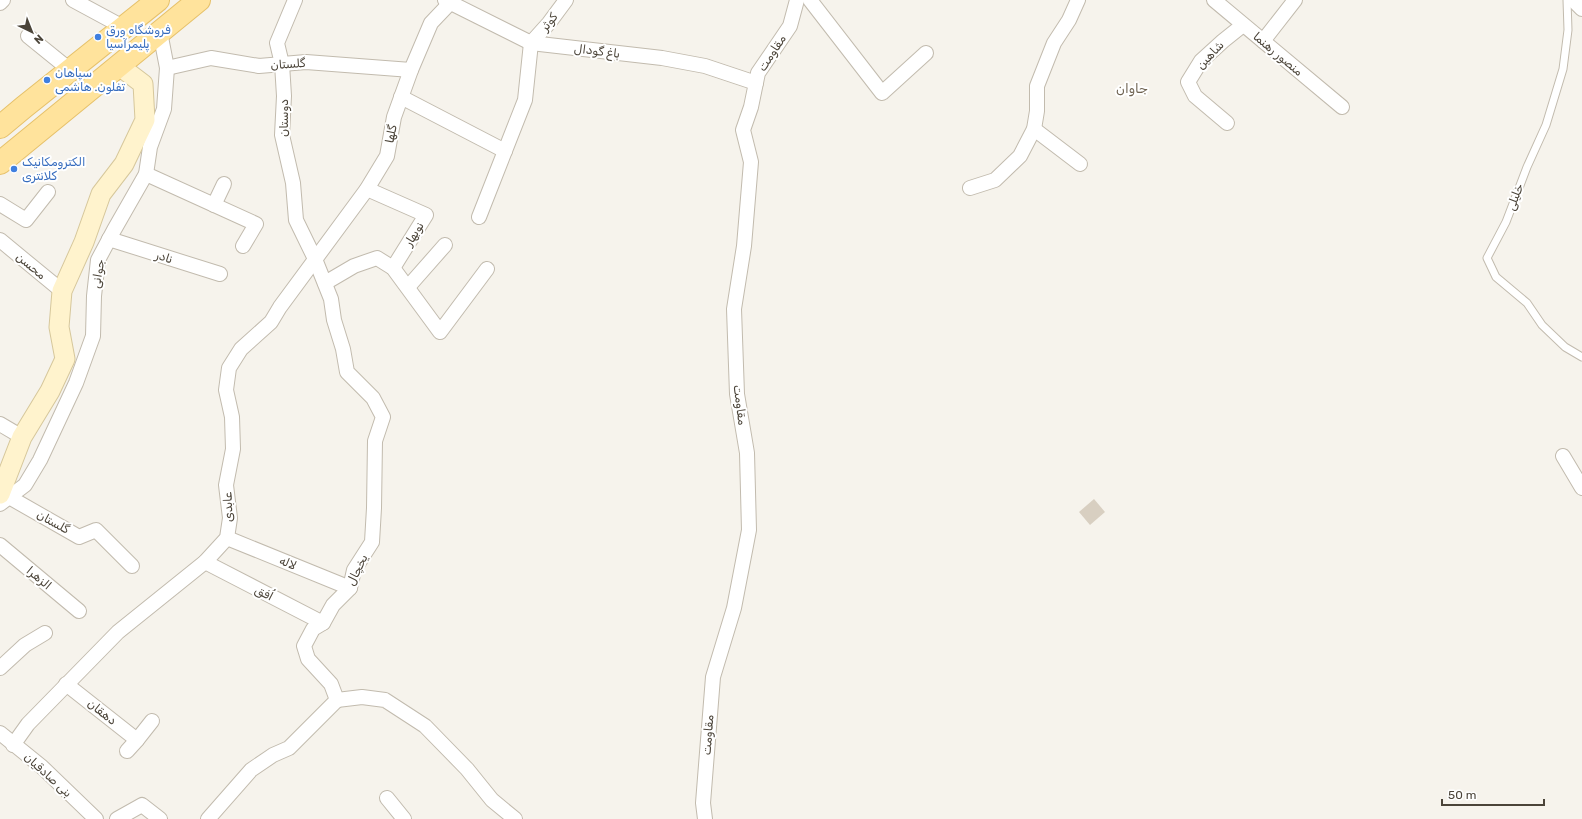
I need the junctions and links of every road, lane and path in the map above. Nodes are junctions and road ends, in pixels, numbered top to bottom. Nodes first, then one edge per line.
1 (3, 0) edge
2 (73, 0) edge
3 (158, 0) edge
4 (199, 0) edge
5 (295, 0) edge
6 (566, 0) edge
7 (798, 0) edge
8 (810, 0) edge
9 (1078, 0) edge
10 (1295, 0) edge
11 (1567, 0) edge
12 (1573, 0) edge
13 (448, 1) edge
14 (1217, 1) edge
15 (0, 3) edge
16 (1582, 8) edge
17 (1243, 25) junction
18 (123, 27) junction
19 (160, 32) junction
20 (28, 36) dead end
21 (1263, 41) junction
22 (531, 43) junction
23 (926, 53) dead end
24 (282, 64) junction
25 (118, 65) junction
26 (167, 68) junction
27 (70, 70) junction
28 (411, 70) junction
29 (756, 83) junction
30 (401, 97) junction
31 (1342, 107) dead end
32 (16, 113) junction
33 (1227, 123) dead end
34 (0, 128) edge
35 (1034, 128) junction
36 (0, 133) edge
37 (505, 151) junction
38 (0, 163) edge
39 (1080, 164) dead end
40 (146, 174) junction
41 (224, 184) dead end
42 (970, 188) dead end
43 (367, 189) junction
44 (48, 192) dead end
45 (0, 204) edge
46 (214, 205) junction
47 (479, 217) dead end
48 (109, 239) junction
49 (0, 240) edge
50 (445, 245) dead end
51 (243, 246) dead end
52 (315, 259) junction
53 (392, 268) junction
54 (487, 269) dead end
55 (220, 274) dead end
56 (325, 283) junction
57 (408, 287) junction
58 (62, 291) junction
59 (1582, 357) edge
60 (0, 424) edge
61 (22, 437) junction
62 (1563, 456) dead end
63 (1582, 488) edge
64 (3, 499) edge
65 (227, 538) junction
66 (0, 545) edge
67 (205, 562) junction
68 (132, 566) dead end
69 (350, 588) junction
70 (79, 611) dead end
71 (323, 623) junction
72 (46, 633) dead end
73 (0, 668) edge
74 (66, 684) junction
75 (337, 700) junction
76 (152, 721) dead end
77 (0, 733) edge
78 (137, 740) junction
79 (14, 745) junction
80 (127, 751) dead end
81 (387, 798) dead end
82 (96, 819) edge
83 (117, 819) edge
84 (160, 819) edge
85 (208, 819) edge
86 (404, 819) edge
87 (515, 819) edge
88 (705, 819) edge

1 - 15 street
2 - 18 street
3 - 18 main road
4 - 19 main road
5 - 24 street, دوستان
6 - 22 street, کوثر
7 - 29 street, مقاومت
8 - 23 street
9 - 35 street
10 - 21 street
11 - 59 lane, خلیلی
12 - 16 street
13 - 22 street, باغ گودال
13 - 28 street, گلها
14 - 17 street, منصور رهنما
17 - 21 street, منصور رهنما
17 - 33 street, شاهین
18 - 27 main road
19 - 25 main road
19 - 26 street, جوانی
20 - 27 street
21 - 31 street, منصور رهنما
22 - 29 street, باغ گودال
22 - 37 street
24 - 26 street, گلستان
24 - 28 street, گلستان
24 - 52 street, دوستان
25 - 38 main road
25 - 58 street, جوانی
26 - 40 street, جوانی
27 - 32 main road
28 - 30 street, گلها
29 - 88 street, مقاومت
30 - 37 street
30 - 43 street, گلها
32 - 34 main road
32 - 36 main road
35 - 39 street
35 - 42 street
37 - 47 street
40 - 46 street
40 - 48 street, جوانی
41 - 46 street
43 - 52 street, گلها
43 - 53 street, نوبهار
44 - 45 street
46 - 51 street
48 - 55 street, نادر
48 - 64 street, جوانی
49 - 58 street, محسن
50 - 57 street
52 - 56 street, یخچال
52 - 65 street, عابدی
53 - 56 street
53 - 57 street
54 - 57 street
56 - 69 street, یخچال
58 - 61 street, جوانی
60 - 61 street
61 - 64 street, جوانی
62 - 63 street
64 - 68 street, گلستان
65 - 67 street, عابدی
65 - 69 street, لاله
66 - 70 street, الزهرا
67 - 71 street, اُفق
67 - 74 street, عابدی
69 - 71 street, یخچال
71 - 75 street, یخچال
72 - 73 street
74 - 78 street, دهقان
74 - 79 street, عابدی
75 - 85 street
75 - 87 street
76 - 78 street
77 - 79 street, بنی صادقیان
78 - 80 street
79 - 82 street, بنی صادقیان
81 - 86 street
83 - 84 street

